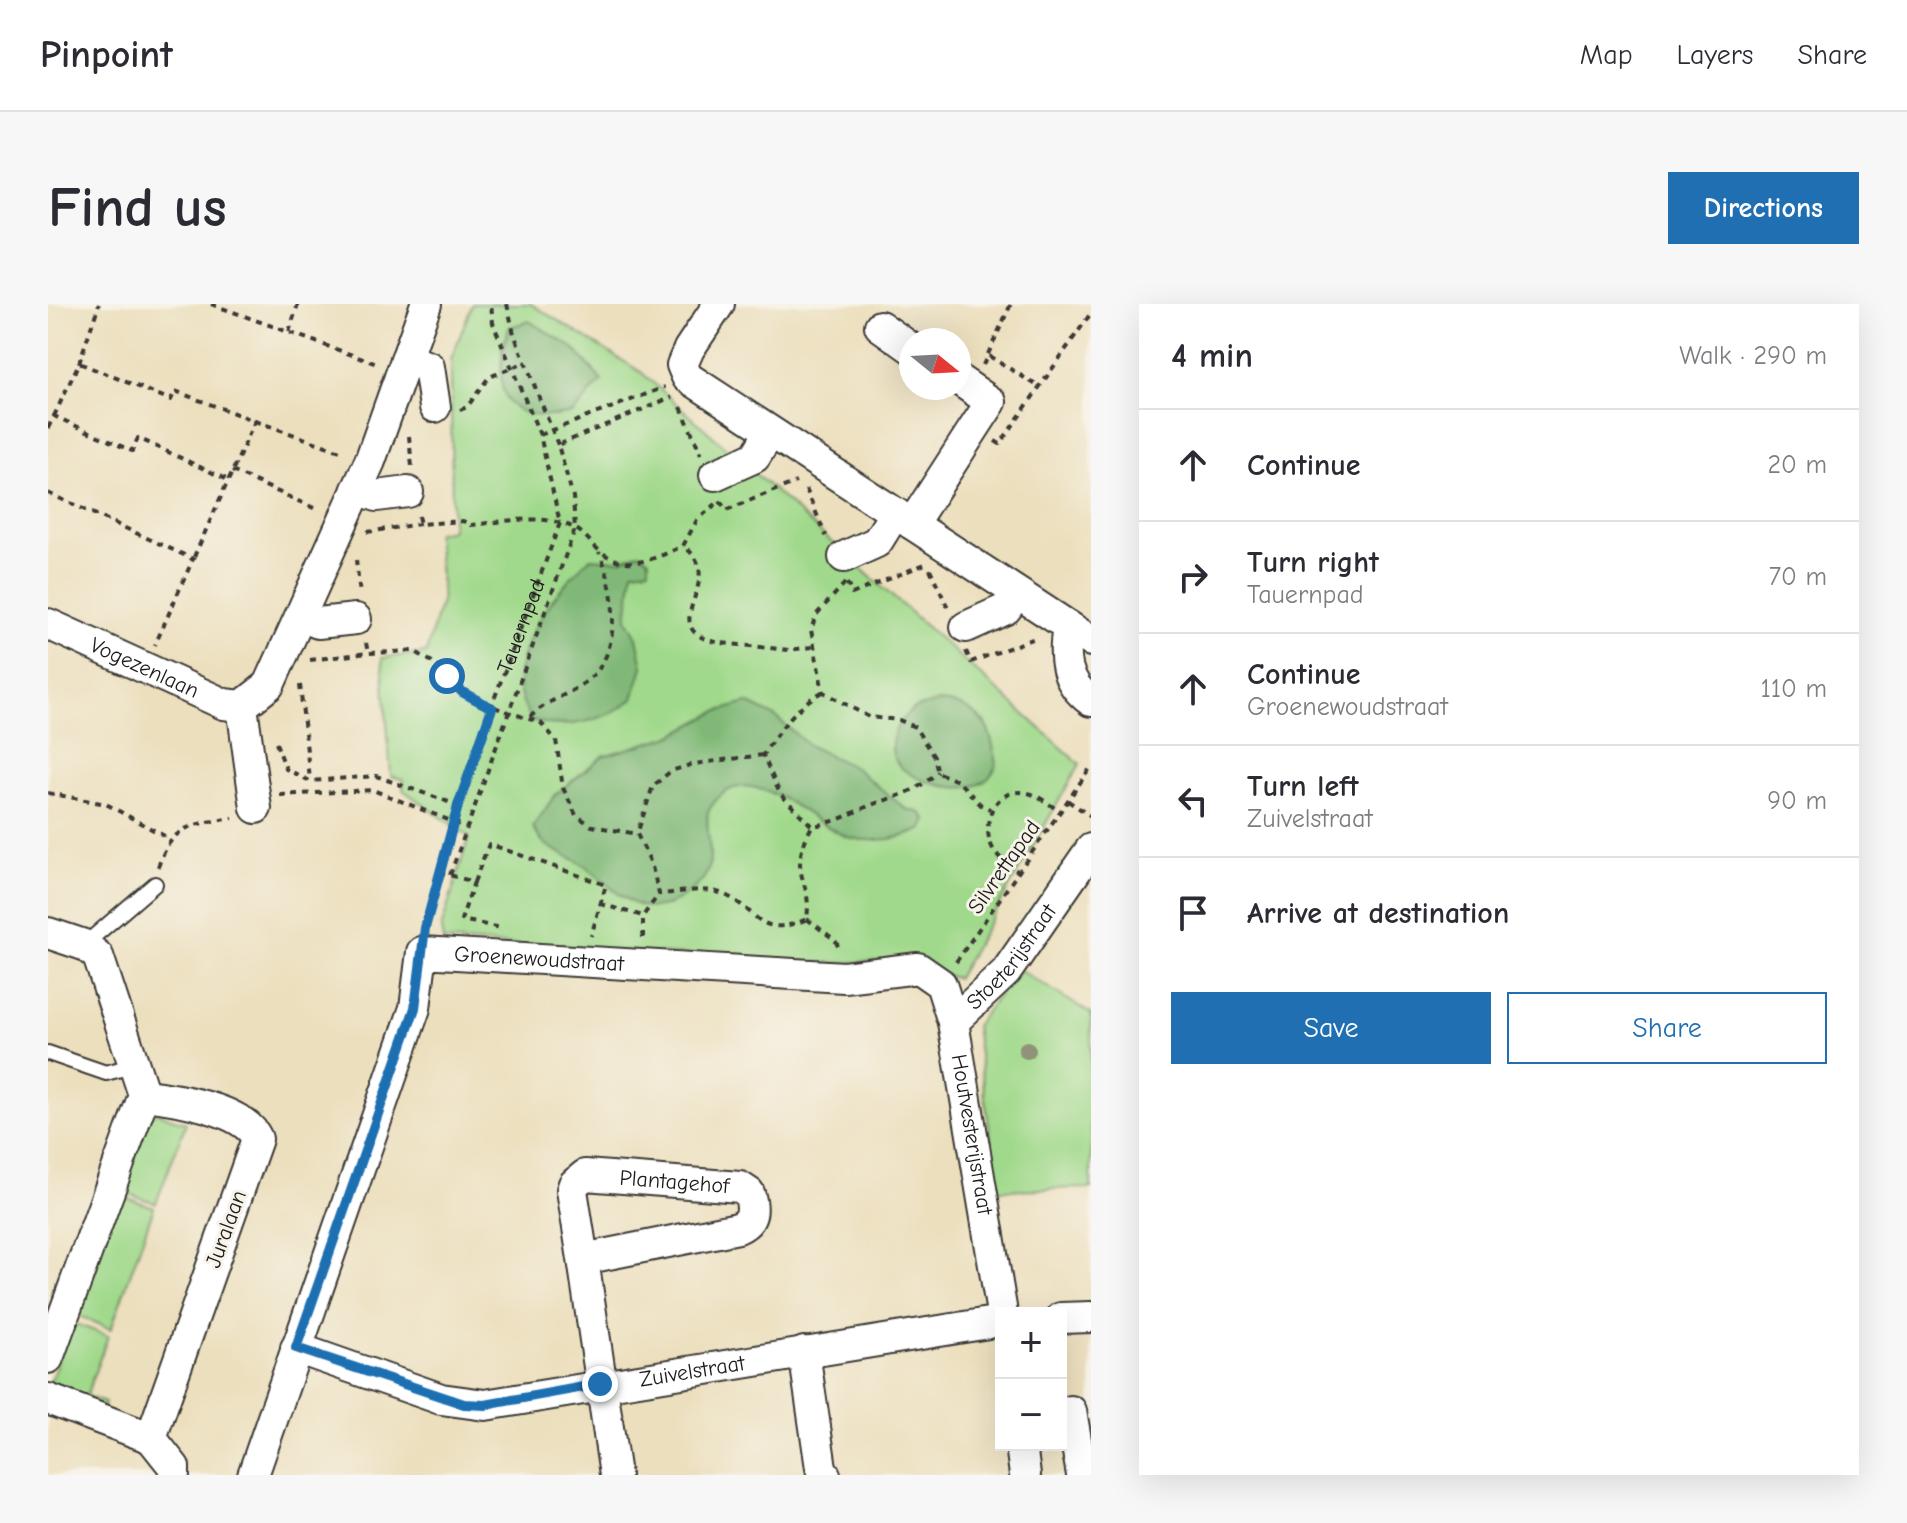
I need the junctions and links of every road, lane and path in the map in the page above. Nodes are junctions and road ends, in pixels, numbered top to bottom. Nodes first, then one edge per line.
1 (99, 304) edge
2 (211, 304) edge
3 (298, 304) edge
4 (426, 304) edge
5 (491, 304) edge
6 (507, 304) edge
7 (719, 304) edge
8 (1011, 304) edge
9 (1091, 313) edge
10 (880, 326) dead end
11 (289, 332) junction
12 (899, 339) edge
13 (989, 356) junction
14 (526, 362) junction
15 (79, 363) junction
16 (404, 366) junction
17 (511, 367) junction
18 (971, 375) edge
19 (687, 377) junction
20 (1038, 386) junction
21 (971, 388) edge
22 (435, 407) joint
23 (54, 416) junction
24 (255, 421) junction
25 (975, 427) junction
26 (48, 428) edge
27 (552, 430) junction
28 (409, 432) dead end
29 (769, 434) junction
30 (540, 435) junction
31 (558, 445) junction
32 (370, 461) junction
33 (232, 471) junction
34 (228, 480) junction
35 (716, 484) junction
36 (357, 489) junction
37 (411, 492) junction
38 (48, 493) edge
39 (904, 519) junction
40 (560, 523) junction
41 (420, 524) junction
42 (575, 529) junction
43 (350, 535) junction
44 (683, 546) junction
45 (598, 549) junction
46 (193, 559) junction
47 (842, 566) junction
48 (1016, 593) junction
49 (301, 616) junction
50 (359, 618) junction
51 (48, 624) edge
52 (962, 629) junction
53 (1079, 634) edge
54 (812, 647) junction
55 (368, 653) junction
56 (297, 662) dead end
57 (145, 668) junction
58 (299, 677) dead end
59 (823, 692) junction
60 (1091, 701) edge
61 (242, 706) junction
62 (492, 708) junction
63 (507, 712) junction
64 (530, 717) junction
65 (275, 740) dead end
66 (763, 755) junction
67 (1091, 767) edge
68 (938, 772) junction
69 (310, 781) junction
70 (48, 793) edge
71 (1068, 801) junction
72 (256, 802) junction
73 (458, 806) junction
74 (990, 809) junction
75 (1061, 812) junction
76 (1091, 816) edge
77 (453, 822) junction
78 (812, 826) junction
79 (466, 827) junction
80 (637, 834) junction
81 (170, 839) junction
82 (1091, 849) edge
83 (439, 872) junction
84 (1020, 873) junction
85 (450, 875) junction
86 (474, 882) junction
87 (155, 884) joint
88 (659, 894) junction
89 (600, 904) junction
90 (643, 916) junction
91 (807, 919) junction
92 (504, 928) dead end
93 (48, 933) edge
94 (424, 940) junction
95 (589, 944) dead end
96 (84, 945) junction
97 (642, 967) junction
98 (929, 976) junction
99 (844, 977) junction
100 (953, 1022) junction
101 (48, 1053) edge
102 (135, 1065) junction
103 (144, 1095) junction
104 (583, 1259) junction
105 (1001, 1307) edge
106 (1091, 1317) edge
107 (1067, 1318) edge
108 (995, 1322) edge
109 (296, 1348) junction
110 (804, 1352) junction
111 (48, 1358) edge
112 (600, 1384) junction
113 (48, 1399) edge
114 (1071, 1411) dead end
115 (151, 1438) junction
116 (1022, 1451) edge
117 (174, 1475) edge
118 (253, 1475) edge
119 (615, 1475) edge
120 (825, 1475) edge
121 (1025, 1475) edge
122 (1082, 1475) edge

1 - 15 path
2 - 11 path
3 - 11 path
4 - 16 street
5 - 17 path
6 - 14 path
7 - 19 street
8 - 13 path
9 - 20 path
10 - 12 street
11 - 16 path
13 - 18 path
13 - 20 path
14 - 17 path
14 - 27 path
15 - 23 path
15 - 24 path
16 - 22 street
16 - 32 street
17 - 22 path
17 - 30 path
19 - 27 path
19 - 29 street
20 - 25 path
21 - 25 street
23 - 26 path
23 - 34 path
24 - 32 path
24 - 33 path
25 - 39 street
27 - 30 path
27 - 31 path
28 - 37 path
29 - 35 street
29 - 39 street
30 - 40 path
31 - 35 path
31 - 42 path
32 - 36 street
33 - 34 path
33 - 43 path
34 - 46 path
35 - 44 path
35 - 47 path
36 - 37 street
36 - 43 street
37 - 41 path
38 - 46 path
39 - 47 street
39 - 48 street
40 - 41 path
40 - 42 path
40 - 62 path, Tauernpad
41 - 43 path
42 - 45 path
42 - 63 path
43 - 49 street
43 - 50 path
44 - 45 path
44 - 54 path
45 - 64 path
46 - 57 path
47 - 52 path
47 - 54 path
48 - 52 street
48 - 53 street
49 - 50 street
49 - 61 street
50 - 55 path
51 - 57 street, Vogezenlaan
52 - 53 path
53 - 60 street
54 - 59 path
55 - 56 path
55 - 62 path
57 - 61 street, Vogezenlaan
58 - 69 path
59 - 66 path
59 - 68 path
61 - 72 street
62 - 63 path
62 - 73 path, Tauernpad
63 - 64 path
63 - 79 path
64 - 80 path
65 - 69 path
66 - 78 path
66 - 80 path
67 - 71 path, Silvrettapad
68 - 74 path
68 - 78 path
69 - 73 path
70 - 81 path
71 - 75 path, Silvrettapad
71 - 76 path
72 - 77 path
72 - 81 path
73 - 77 path, Tauernpad
74 - 75 path
74 - 84 path
75 - 84 path, Silvrettapad
77 - 79 path
77 - 83 path, Tauernpad
78 - 91 path
79 - 85 path
80 - 88 path
81 - 87 path
82 - 100 street, Stoeterijstraat
83 - 85 path
83 - 94 path, Tauernpad
84 - 98 path, Silvrettapad
85 - 86 path
86 - 89 path
86 - 92 path
87 - 96 lane
88 - 90 path
88 - 91 path
89 - 90 path
89 - 95 path
90 - 97 path
91 - 99 path
93 - 96 street
94 - 97 street, Groenewoudstraat
94 - 109 street, Groenewoudstraat
96 - 102 street
97 - 99 street, Groenewoudstraat
98 - 99 street, Groenewoudstraat
98 - 100 street, Houtvesterijstraat
100 - 105 street, Houtvesterijstraat
101 - 102 lane
102 - 103 street
103 - 111 street
103 - 115 street, Juralaan
104 - 104 street, Plantagehof
104 - 112 street, Plantagehof
106 - 107 street
108 - 110 street, Zuivelstraat
109 - 112 street, Zuivelstraat
109 - 118 street, Groenewoudstraat
110 - 112 street, Zuivelstraat
110 - 120 street
112 - 119 street, Plantagehof
113 - 115 street
114 - 122 street
115 - 117 street
116 - 121 street

